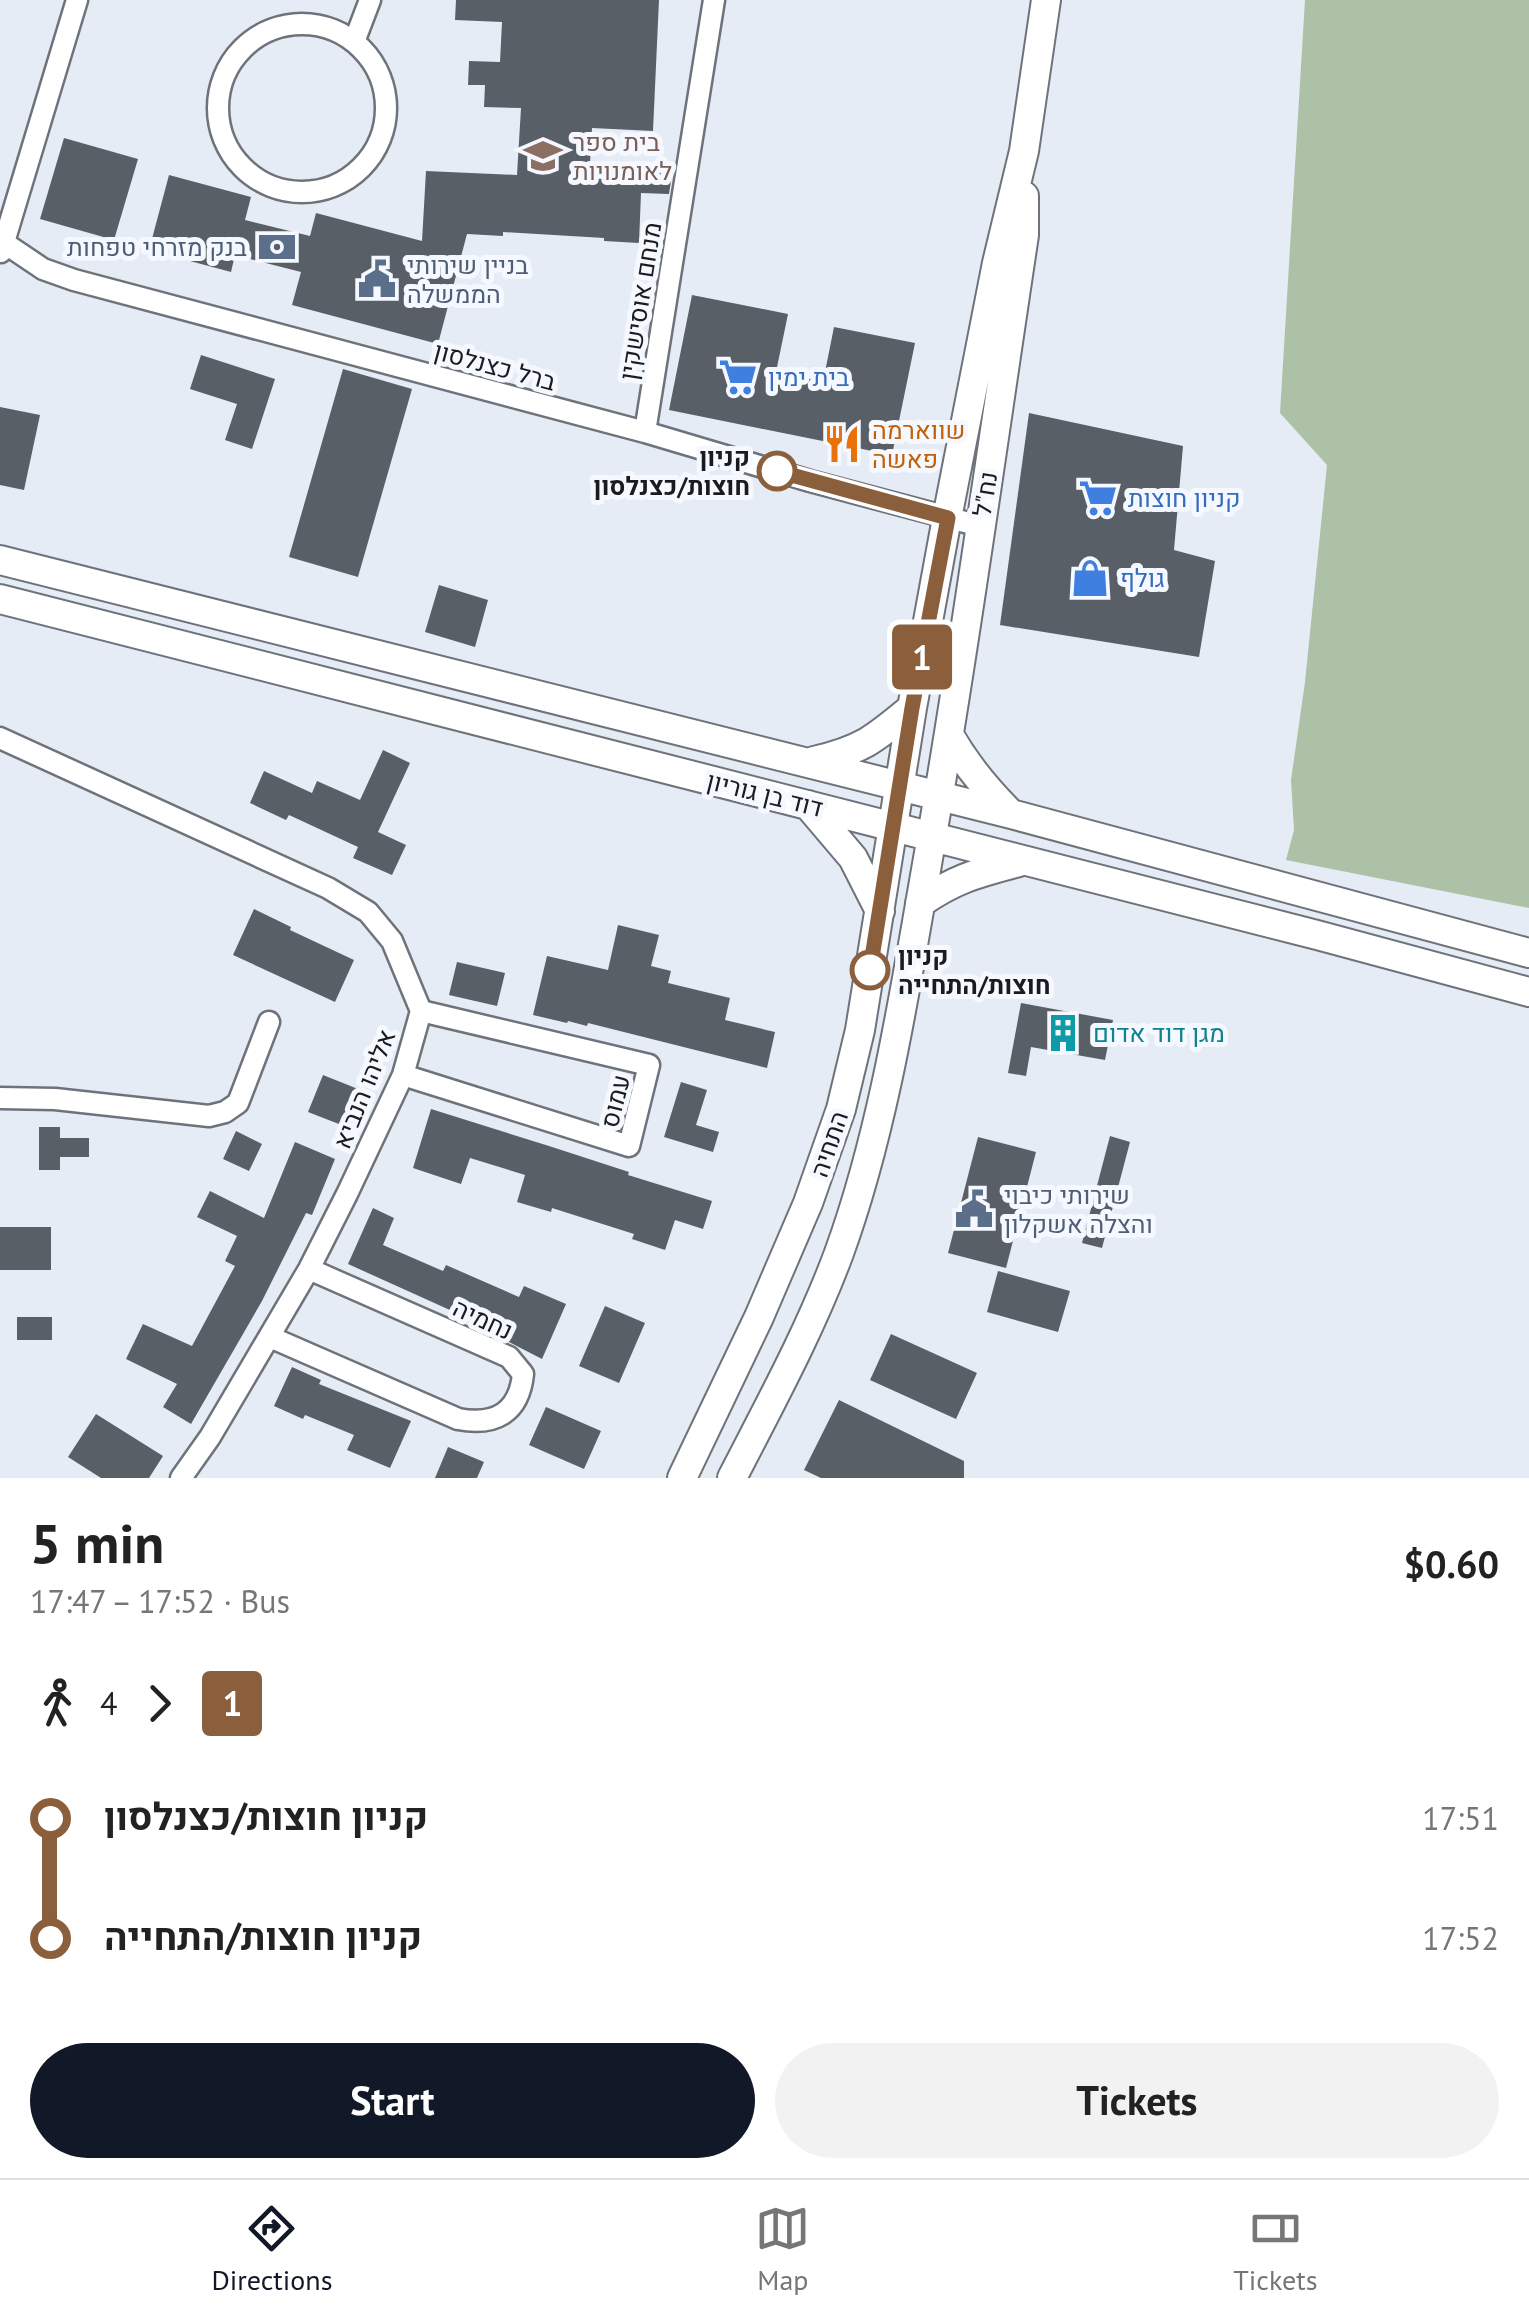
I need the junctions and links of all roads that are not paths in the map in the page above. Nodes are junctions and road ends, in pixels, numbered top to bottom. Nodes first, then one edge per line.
1 (77, 0) edge
2 (370, 0) edge
3 (714, 0) edge
4 (1046, 0) edge
5 (354, 42) junction
6 (1024, 151) junction
7 (1, 246) edge
8 (644, 432) junction
9 (948, 518) junction
10 (980, 526) junction
11 (0, 549) edge
12 (0, 560) edge
13 (29, 568) junction
14 (0, 599) edge
15 (912, 708) junction
16 (949, 734) junction
17 (0, 738) edge
18 (806, 763) junction
19 (900, 786) junction
20 (939, 796) junction
21 (808, 805) junction
22 (1011, 814) junction
23 (894, 826) junction
24 (932, 836) junction
25 (1026, 861) junction
26 (920, 903) junction
27 (880, 911) junction
28 (1529, 953) edge
29 (1529, 992) edge
30 (420, 1011) junction
31 (269, 1022) dead end
32 (403, 1075) junction
33 (0, 1098) edge
34 (309, 1269) junction
35 (270, 1338) junction
36 (180, 1478) edge
37 (682, 1478) edge
38 (732, 1478) edge

1 - 7 street
2 - 5 street
3 - 8 street, מנחם אוסישקין
4 - 6 main road, נח"ל
5 - 5 street
6 - 9 main road, נח"ל
6 - 10 main road, נח"ל
7 - 8 street, ברל כצנלסון
8 - 9 street, ברל כצנלסון
9 - 10 street, ברל כצנלסון
9 - 15 main road, נח"ל
10 - 16 main road, נח"ל
11 - 13 street
12 - 13 main road, דוד בן גוריון
13 - 18 main road, דוד בן גוריון
14 - 21 main road, דוד בן גוריון
15 - 18 main road
15 - 19 main road, נח"ל
16 - 20 main road, נח"ל
16 - 22 main road
17 - 30 street, אליהו הנביא
18 - 19 main road, דוד בן גוריון
19 - 20 main road, דוד בן גוריון
19 - 23 main road, התחיה
20 - 22 main road, דוד בן גוריון
20 - 24 main road, נח"ל
21 - 23 main road, דוד בן גוריון
21 - 27 main road
22 - 28 main road, דוד בן גוריון
23 - 24 main road, דוד בן גוריון
23 - 27 main road, התחיה
24 - 25 main road, דוד בן גוריון
24 - 26 main road, התחיה
25 - 26 main road
25 - 29 main road, דוד בן גוריון
26 - 38 main road, התחיה
27 - 37 main road, התחיה
30 - 32 street, אליהו הנביא
30 - 32 street, עמוס
31 - 33 street
32 - 34 street, אליהו הנביא
34 - 35 street, אליהו הנביא
34 - 35 street, נחמיה
35 - 36 street, אליהו הנביא

